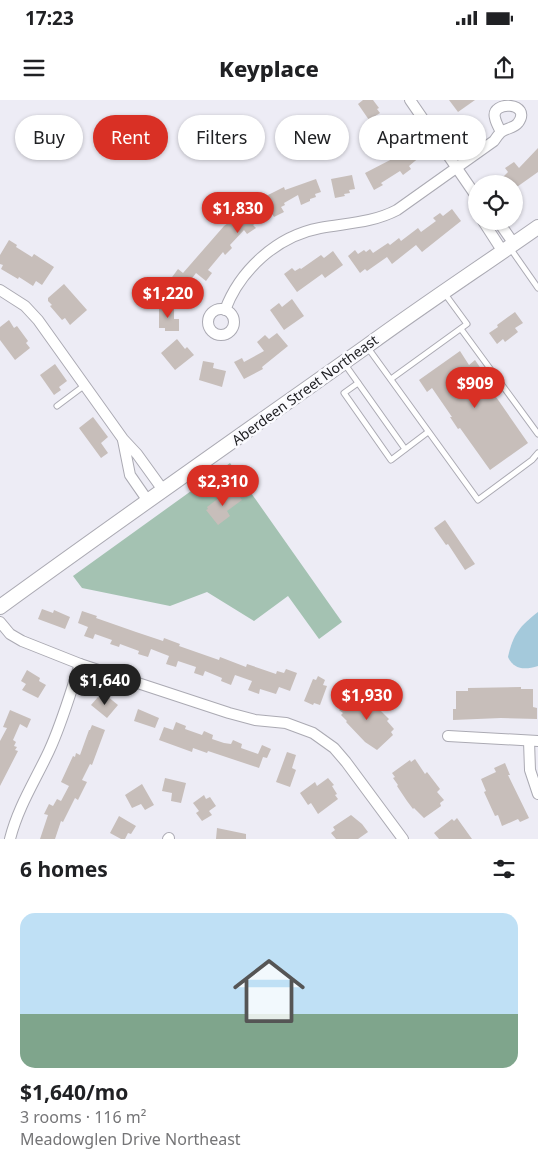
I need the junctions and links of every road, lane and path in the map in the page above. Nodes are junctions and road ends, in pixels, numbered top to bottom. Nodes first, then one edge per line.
1 (410, 100) edge
2 (501, 132) dead end
3 (458, 167) junction
4 (468, 183) edge
5 (538, 227) edge
6 (492, 230) edge
7 (502, 230) edge
8 (509, 248) junction
9 (538, 288) edge
10 (0, 290) edge
11 (444, 292) junction
12 (225, 310) dead end
13 (461, 328) junction
14 (367, 346) junction
15 (344, 362) junction
16 (391, 379) junction
17 (358, 383) junction
18 (85, 385) junction
19 (57, 406) dead end
20 (428, 432) junction
21 (538, 434) edge
22 (123, 439) junction
23 (405, 449) junction
24 (538, 453) edge
25 (163, 490) junction
26 (148, 501) junction
27 (0, 607) edge
28 (0, 622) edge
29 (80, 664) junction
30 (448, 736) dead end
31 (533, 741) edge
32 (538, 794) edge
33 (10, 839) edge
34 (403, 839) edge

1 - 3 street
2 - 3 street
3 - 4 street
3 - 12 street
5 - 8 street, Aberdeen Street Northeast
6 - 8 street
7 - 8 street
8 - 9 lane
8 - 11 street, Aberdeen Street Northeast
10 - 18 street
11 - 13 lane
11 - 14 street, Aberdeen Street Northeast
13 - 16 lane
13 - 21 lane
14 - 15 street, Aberdeen Street Northeast
14 - 16 lane
15 - 17 lane
15 - 25 street, Aberdeen Street Northeast
16 - 20 lane
17 - 23 lane
17 - 23 lane
18 - 19 lane
18 - 22 street
20 - 23 lane
20 - 24 lane
22 - 25 street
22 - 26 street
25 - 26 street, Aberdeen Street Northeast
26 - 27 street, Aberdeen Street Northeast
28 - 29 street
29 - 33 street
29 - 34 street
30 - 31 street
31 - 32 street

